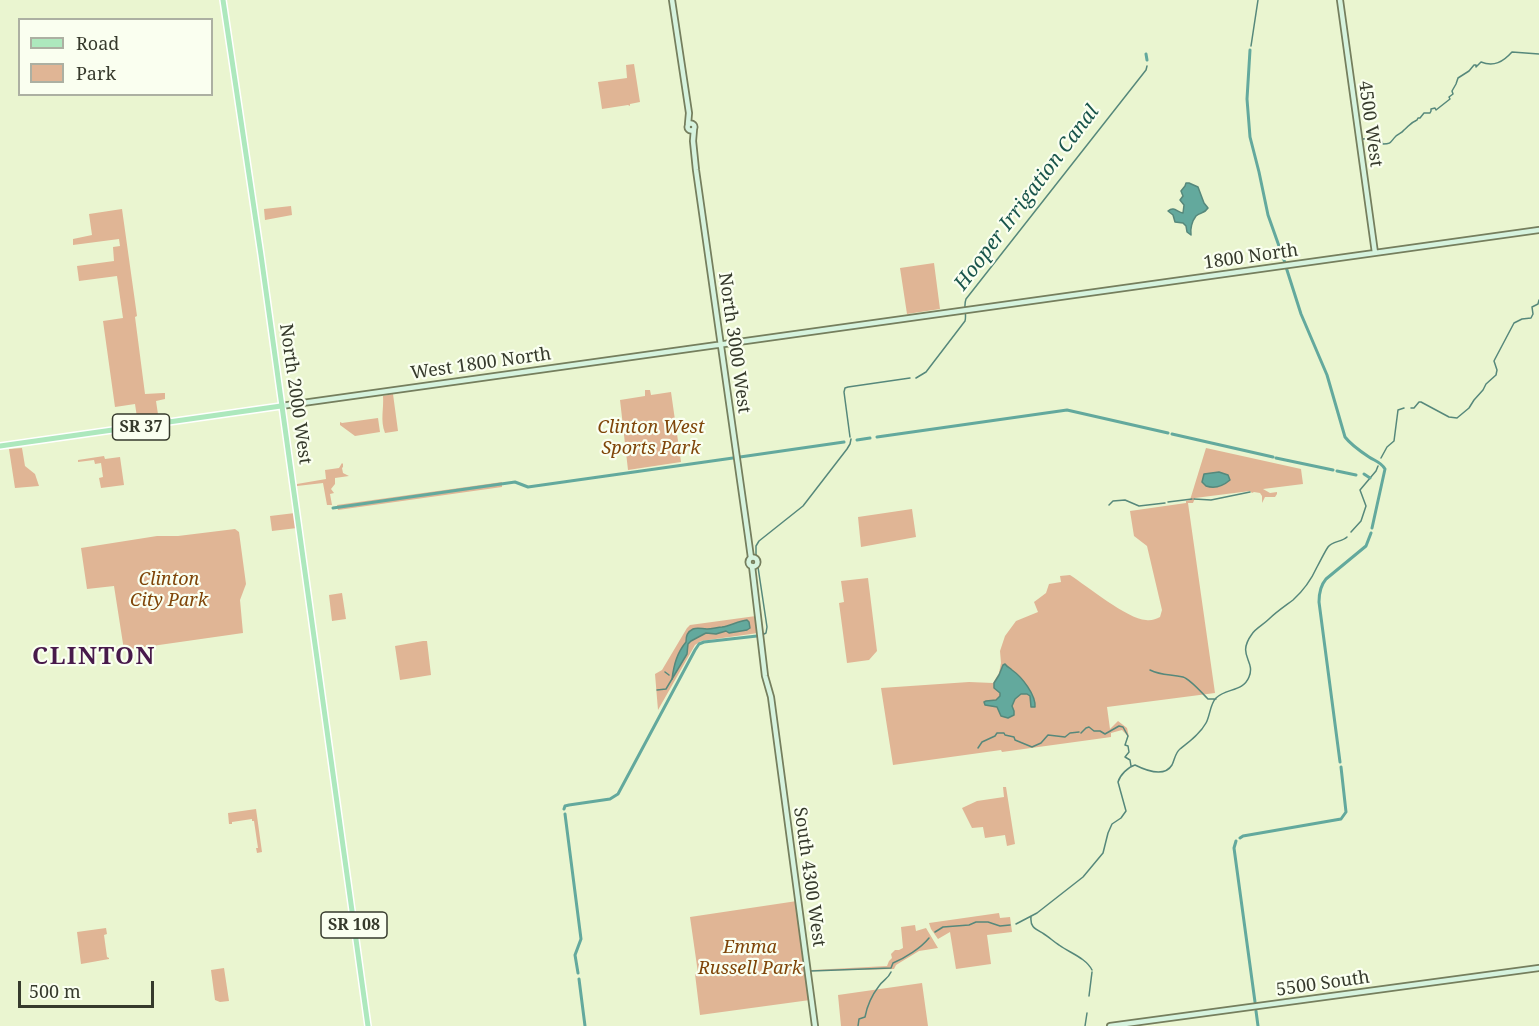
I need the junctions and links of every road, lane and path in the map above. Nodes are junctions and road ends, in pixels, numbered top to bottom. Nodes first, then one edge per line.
1 (223, 0) edge
2 (672, 0) edge
3 (1340, 0) edge
4 (1539, 230) edge
5 (1375, 252) junction
6 (966, 310) joint
7 (721, 344) junction
8 (281, 406) junction
9 (0, 447) edge
10 (776, 732) joint
11 (1539, 968) edge
12 (368, 1026) edge
13 (816, 1026) edge
14 (1110, 1026) edge

1 - 8 main road, North 2000 West / SR 108
2 - 7 main road, North 3000 West
3 - 5 main road, 4500 West
4 - 5 main road, 1800 North / SR 37
5 - 6 main road, 1800 North / SR 37
6 - 7 main road, West 1800 North / SR 37
7 - 8 main road, West 1800 North / SR 37
7 - 10 main road, North 3000 West
8 - 9 main road, West 1800 North / SR 37
8 - 12 main road, North 2000 West / SR 108
10 - 13 main road, South 4300 West
11 - 14 main road, 5500 South

